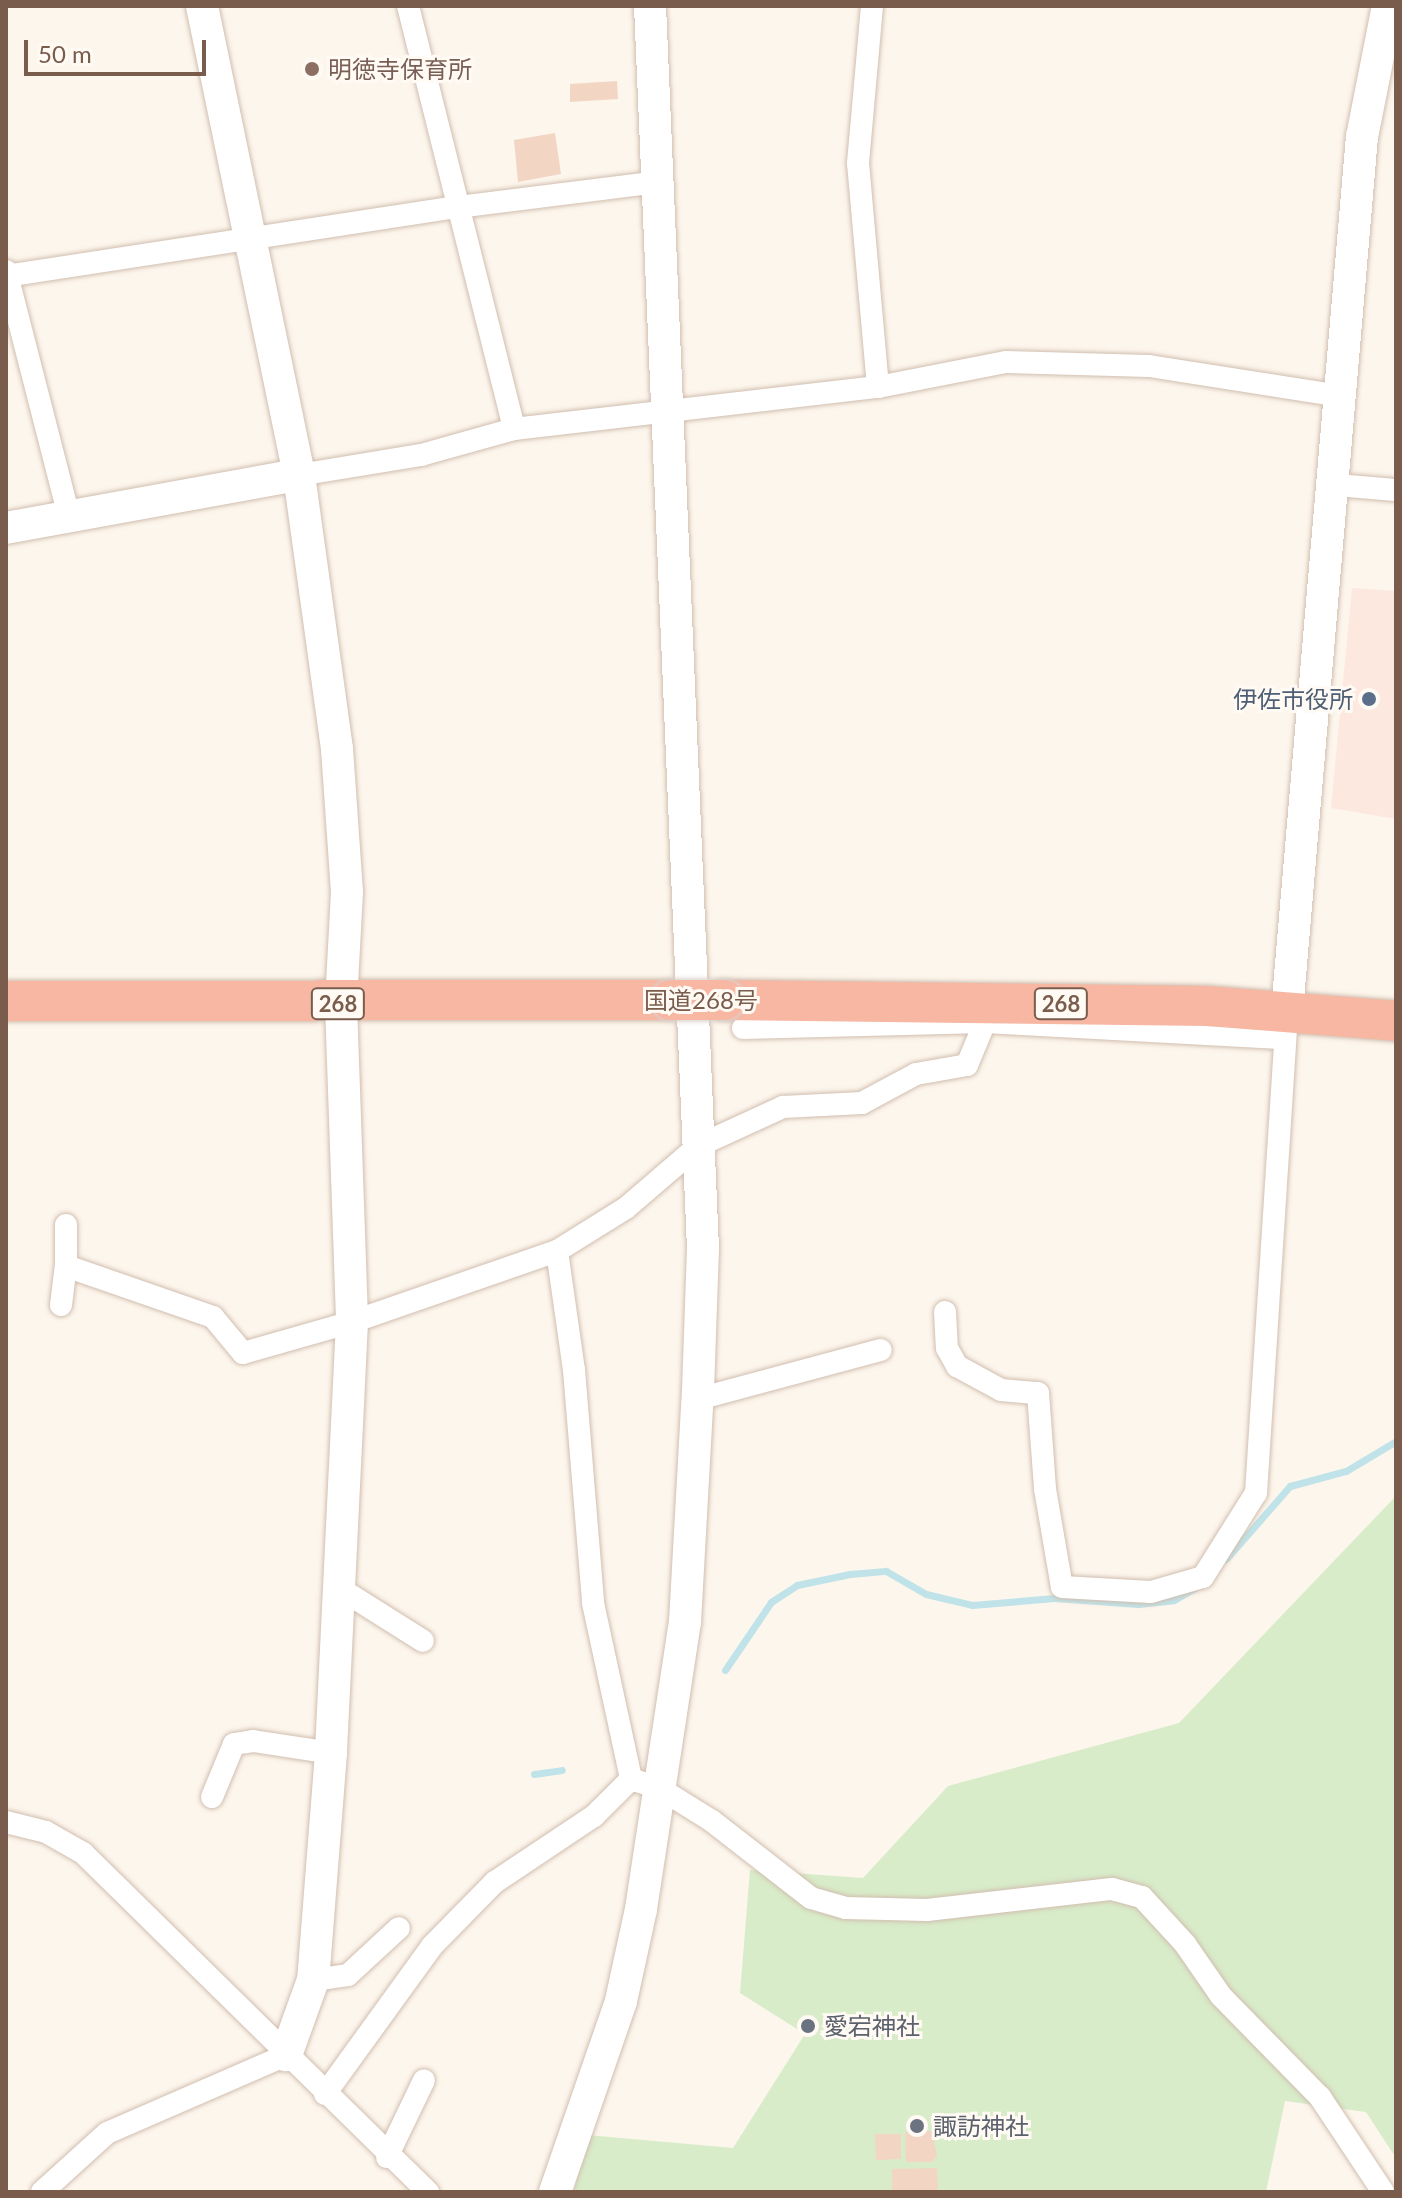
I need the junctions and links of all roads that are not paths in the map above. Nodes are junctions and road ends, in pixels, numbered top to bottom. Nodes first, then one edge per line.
1 (202, 6) edge
2 (408, 6) edge
3 (650, 6) edge
4 (872, 6) edge
5 (1388, 6) edge
6 (658, 182) junction
7 (458, 207) junction
8 (253, 237) junction
9 (6, 274) edge
10 (878, 387) junction
11 (1340, 396) junction
12 (669, 413) junction
13 (514, 429) junction
14 (299, 475) junction
15 (1336, 485) junction
16 (1396, 490) edge
17 (69, 516) junction
18 (6, 528) edge
19 (6, 1001) edge
20 (341, 1004) junction
21 (734, 1014) junction
22 (1396, 1021) edge
23 (985, 1022) junction
24 (1286, 1024) junction
25 (698, 1146) junction
26 (66, 1225) dead end
27 (557, 1251) junction
28 (66, 1266) junction
29 (61, 1305) dead end
30 (945, 1312) dead end
31 (352, 1322) junction
32 (881, 1350) dead end
33 (698, 1399) junction
34 (339, 1588) junction
35 (423, 1641) dead end
36 (331, 1753) junction
37 (645, 1784) junction
38 (212, 1797) dead end
39 (6, 1822) edge
40 (399, 1928) dead end
41 (313, 1980) junction
42 (286, 2055) junction
43 (424, 2080) dead end
44 (325, 2094) junction
45 (387, 2157) junction
46 (42, 2192) edge
47 (428, 2192) edge
48 (555, 2192) edge
49 (1383, 2192) edge

1 - 8 street
2 - 7 street
3 - 6 street
4 - 10 street
5 - 11 street
6 - 7 street
6 - 12 street
7 - 8 street
7 - 13 street
8 - 9 street
8 - 14 street
9 - 17 street
10 - 11 street
10 - 12 street
11 - 15 street
12 - 13 street
12 - 25 street
13 - 14 street
14 - 17 street
14 - 20 street
15 - 16 street
15 - 24 street
17 - 18 street
19 - 20 highway, 国道268号 / 268
20 - 21 highway, 国道268号 / 268, bridge
20 - 31 street
21 - 23 street
21 - 24 highway, 国道268号 / 268
22 - 24 highway, 国道268号 / 268
23 - 24 street
23 - 25 street
24 - 30 street
25 - 27 street
25 - 33 street
26 - 28 street
27 - 31 street
27 - 37 street
28 - 29 street
28 - 31 street
31 - 34 street
32 - 33 street
33 - 37 street
34 - 35 street
34 - 36 street
36 - 38 street
36 - 41 street
37 - 44 street
37 - 48 street
37 - 49 street
39 - 42 street
40 - 41 street
41 - 42 street
42 - 44 street
42 - 46 street
43 - 45 street
44 - 45 street
45 - 47 street

